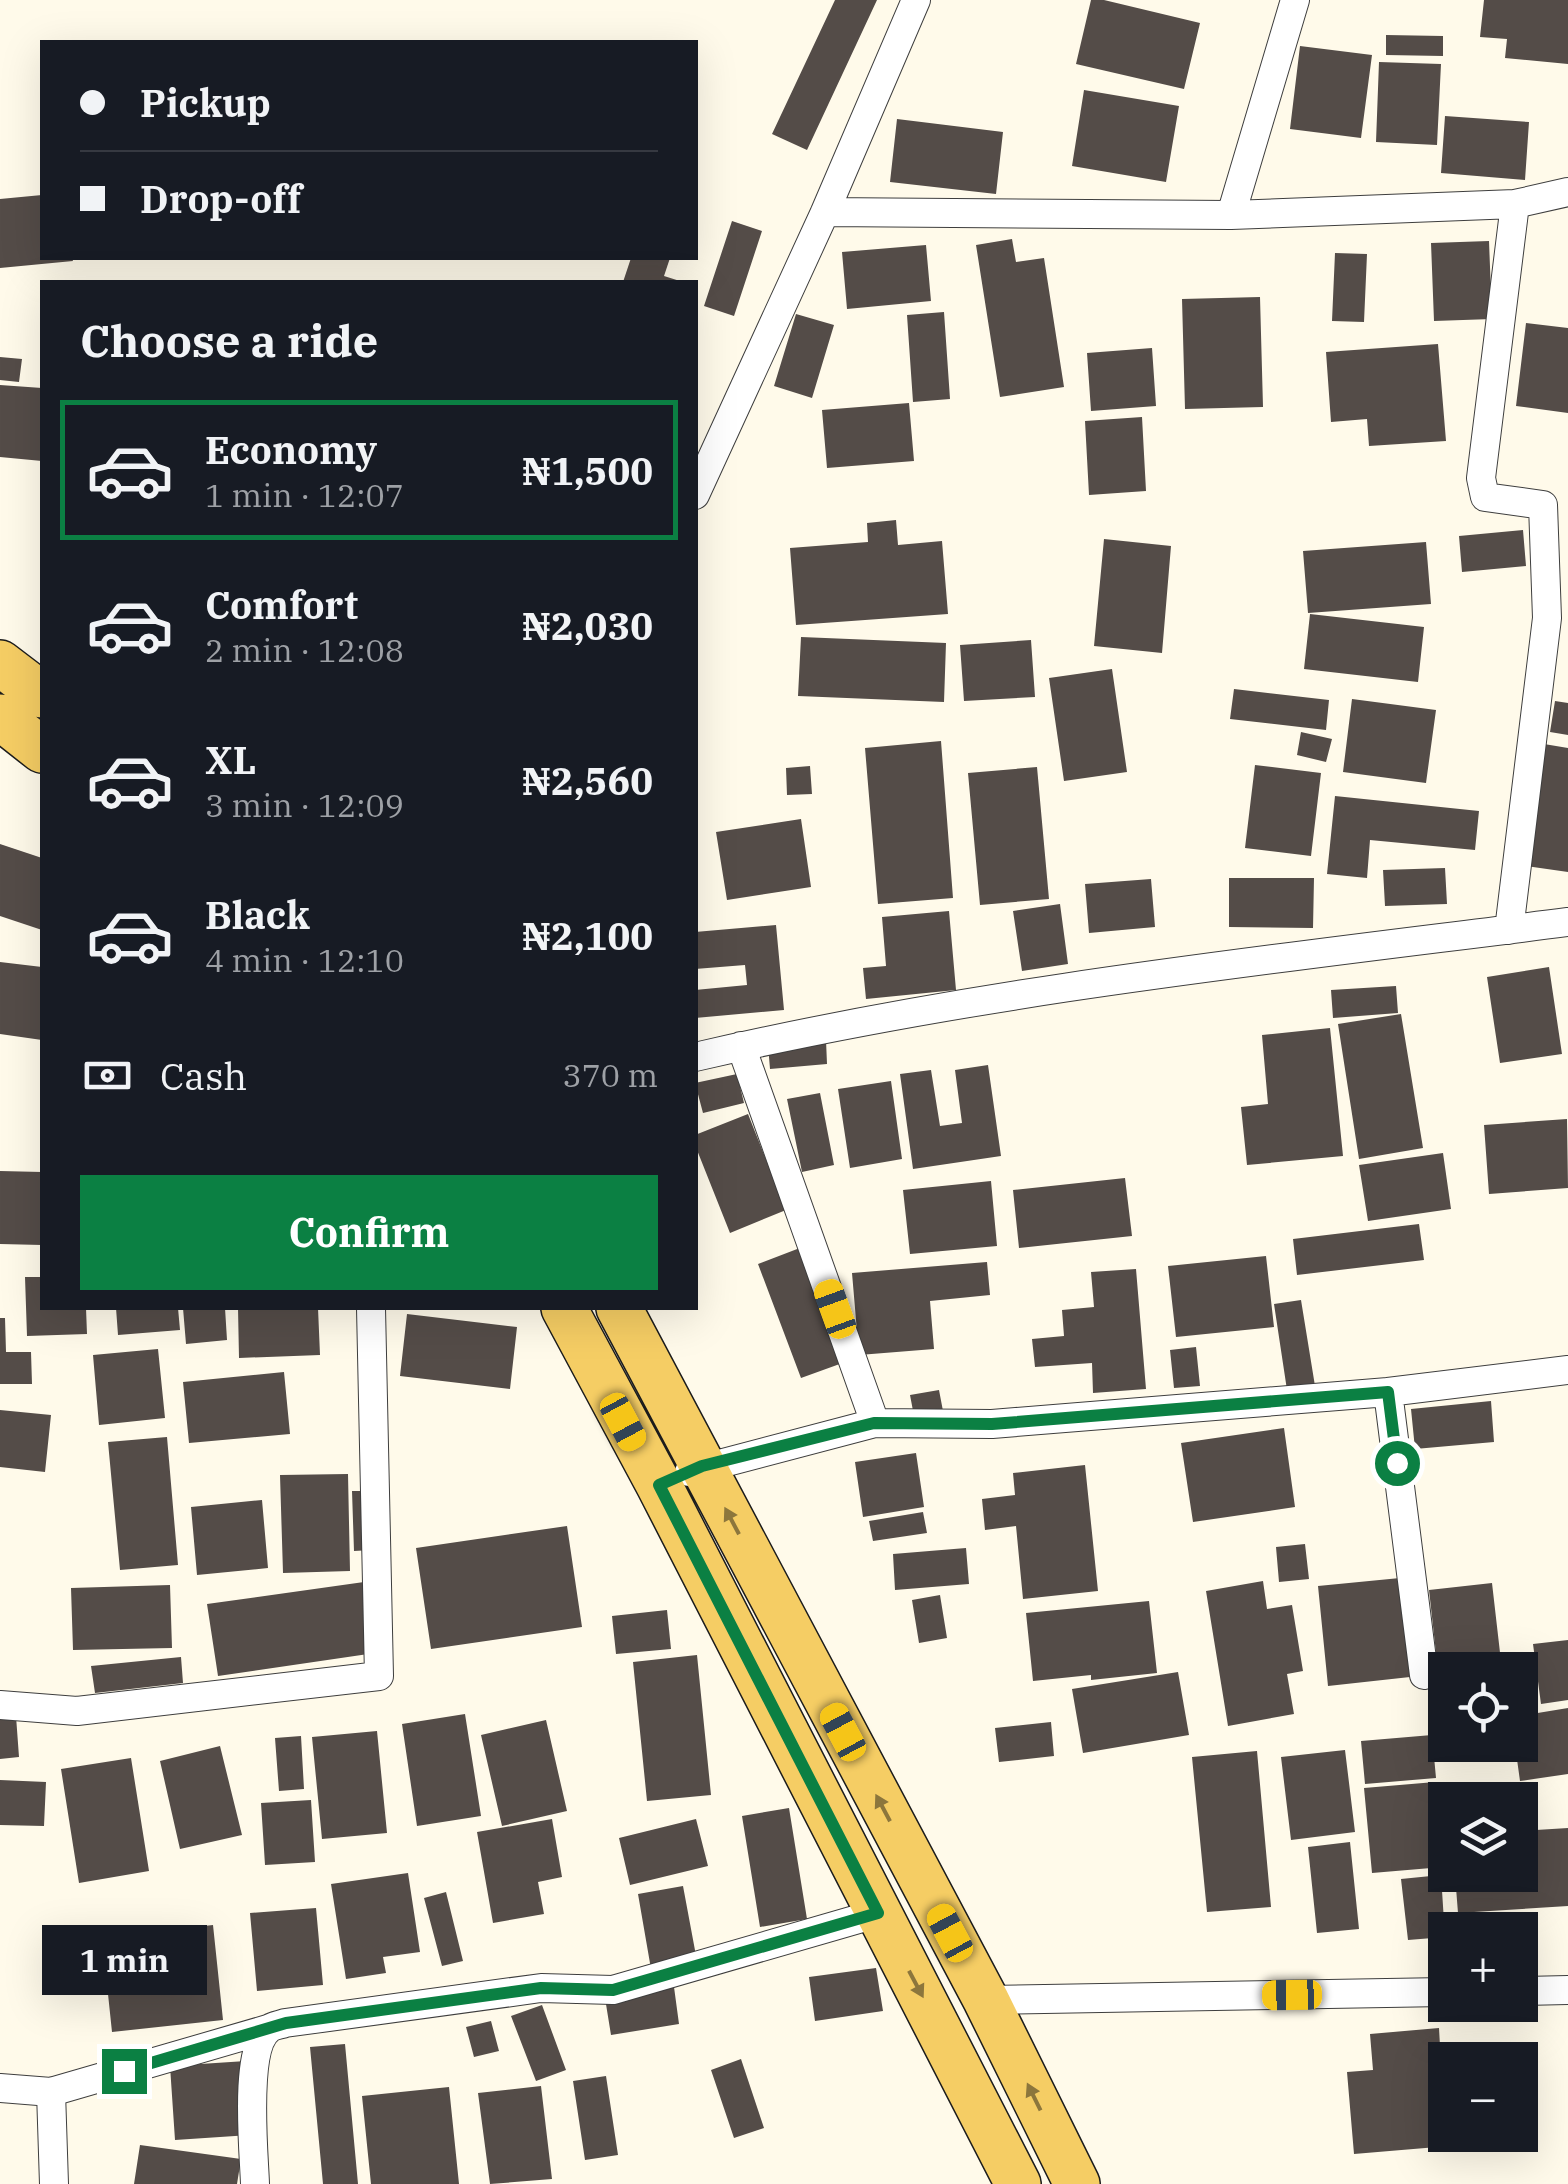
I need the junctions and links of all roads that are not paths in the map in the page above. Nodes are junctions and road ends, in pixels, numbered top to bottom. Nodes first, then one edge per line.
1 (916, 0) edge
2 (1295, 0) edge
3 (1568, 192) edge
4 (1516, 204) junction
5 (826, 212) junction
6 (1231, 215) junction
7 (698, 488) edge
8 (0, 664) edge
9 (40, 694) edge
10 (0, 716) edge
11 (40, 748) edge
12 (1568, 922) edge
13 (1508, 930) junction
14 (742, 1046) junction
15 (698, 1056) edge
16 (371, 1310) edge
17 (565, 1310) edge
18 (619, 1310) edge
19 (1568, 1370) edge
20 (1388, 1392) junction
21 (874, 1423) junction
22 (702, 1466) junction
23 (659, 1485) junction
24 (1424, 1675) dead end
25 (0, 1705) edge
26 (878, 1913) junction
27 (1568, 1990) edge
28 (1538, 1991) edge
29 (1428, 1992) edge
30 (986, 2000) junction
31 (268, 2029) junction
32 (0, 2088) edge
33 (51, 2092) junction
34 (54, 2184) edge
35 (254, 2184) edge
36 (1018, 2184) edge
37 (1077, 2184) edge

1 - 5 street
2 - 6 street
3 - 4 street
4 - 6 street
4 - 13 street
5 - 6 street
5 - 7 street
8 - 9 main road
10 - 11 main road
12 - 13 street
13 - 14 street
14 - 15 street
14 - 21 street
16 - 25 street
17 - 23 main road
18 - 22 main road
19 - 20 street
20 - 21 street
20 - 24 street
21 - 22 street
22 - 23 street
30 -> 22 main road
23 - 26 main road
26 - 31 street
26 -> 36 main road
27 - 28 street
29 - 30 street
37 -> 30 main road
31 - 33 street
31 - 35 street
32 - 33 street
33 - 34 street

